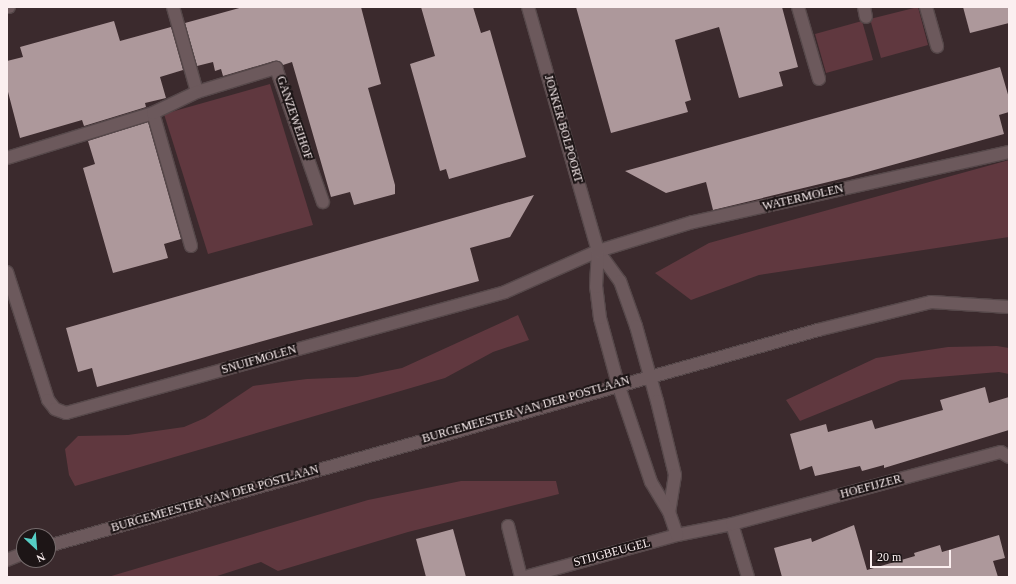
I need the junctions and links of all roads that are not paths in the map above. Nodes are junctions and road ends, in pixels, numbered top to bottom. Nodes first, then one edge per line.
1 (173, 7) edge
2 (528, 7) edge
3 (798, 7) edge
4 (926, 7) edge
5 (937, 46) dead end
6 (819, 79) dead end
7 (197, 92) junction
8 (153, 113) junction
9 (1009, 152) edge
10 (7, 158) edge
11 (323, 202) dead end
12 (191, 246) dead end
13 (598, 251) junction
14 (7, 272) edge
15 (1009, 307) edge
16 (650, 376) junction
17 (618, 384) junction
18 (1009, 457) edge
19 (669, 512) junction
20 (732, 524) junction
21 (508, 526) dead end
22 (677, 535) junction
23 (56, 544) edge
24 (521, 577) edge
25 (525, 577) edge
26 (748, 577) edge

1 - 7 street
2 - 13 street, JONKER BOLPOORT
3 - 6 street
4 - 5 street
7 - 8 street, GANZEWEIHOF
7 - 11 street, GANZEWEIHOF
8 - 10 street
8 - 12 street
9 - 13 street, WATERMOLEN
13 - 14 street, SNUIFMOLEN
13 - 16 street, JONKER BOLPOORT
13 - 17 street, JONKER BOLPOORT
15 - 16 street, BURGEMEESTER VAN DER POSTLAAN
16 - 17 street, BURGEMEESTER VAN DER POSTLAAN
16 - 19 street
17 - 19 street
17 - 23 street, BURGEMEESTER VAN DER POSTLAAN
18 - 20 street, HOEFIJZER
19 - 22 street
20 - 22 street, HOEFIJZER
20 - 26 street
21 - 24 street
22 - 25 street, STIJGBEUGEL

